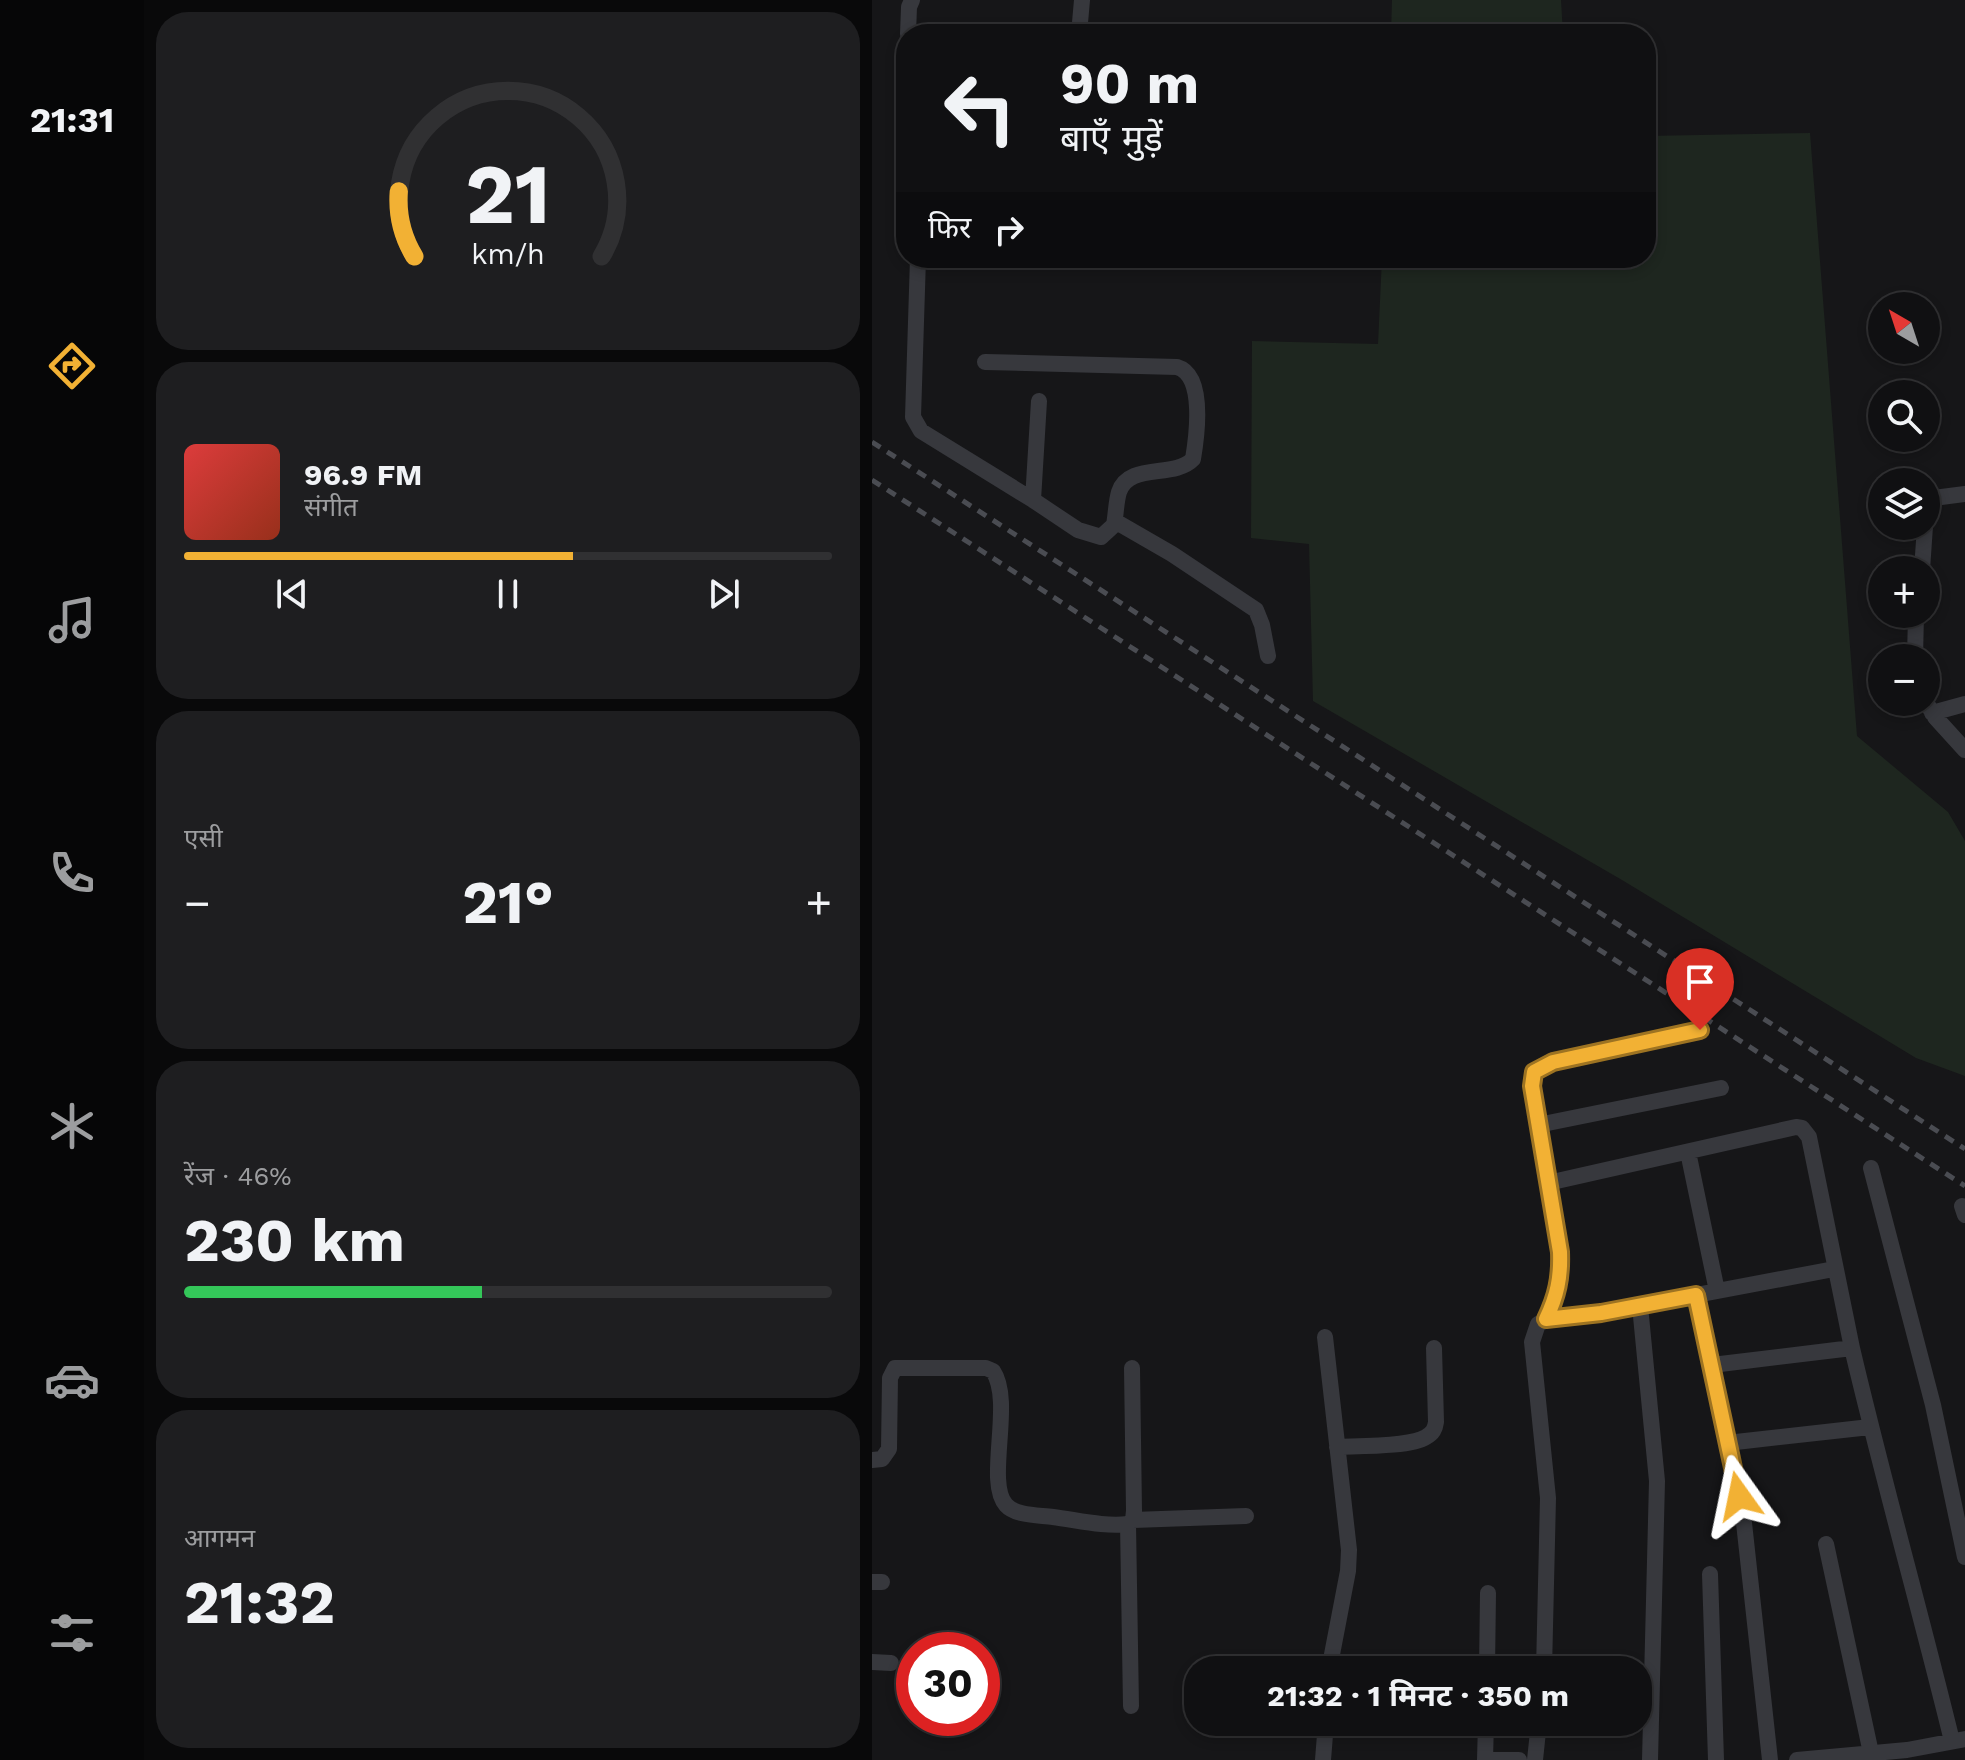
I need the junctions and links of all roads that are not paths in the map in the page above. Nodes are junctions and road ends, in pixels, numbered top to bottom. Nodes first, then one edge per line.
1 (1082, 0) edge
2 (906, 2) edge
3 (907, 24) edge
4 (1080, 24) edge
5 (918, 268) edge
6 (985, 362) dead end
7 (1039, 401) dead end
8 (1965, 494) edge
9 (1940, 497) edge
10 (1033, 500) junction
11 (1114, 525) junction
12 (1268, 656) dead end
13 (1965, 704) edge
14 (1940, 706) edge
15 (1937, 716) edge
16 (1965, 750) edge
17 (1700, 1030) dead end
18 (1721, 1088) dead end
19 (1538, 1125) junction
20 (1688, 1152) junction
21 (1871, 1168) dead end
22 (1548, 1183) junction
23 (1834, 1269) junction
24 (1717, 1291) junction
25 (1696, 1295) junction
26 (1640, 1306) junction
27 (1546, 1319) junction
28 (1325, 1337) dead end
29 (1434, 1348) dead end
30 (1852, 1348) junction
31 (1712, 1365) junction
32 (1132, 1368) dead end
33 (1870, 1427) junction
34 (1727, 1443) junction
35 (1337, 1447) junction
36 (872, 1460) edge
37 (1246, 1516) dead end
38 (1961, 1520) edge
39 (1130, 1522) junction
40 (1826, 1544) dead end
41 (1965, 1557) edge
42 (1710, 1574) dead end
43 (1488, 1593) dead end
44 (1332, 1656) edge
45 (1487, 1656) edge
46 (1544, 1656) edge
47 (872, 1662) edge
48 (891, 1663) dead end
49 (1131, 1706) dead end
50 (1325, 1736) edge
51 (1485, 1736) edge
52 (1538, 1736) edge
53 (1958, 1740) edge
54 (1871, 1753) junction
55 (1907, 1755) edge
56 (1323, 1760) edge
57 (1484, 1760) edge
58 (1519, 1760) edge
59 (1535, 1760) edge
60 (1650, 1760) edge
61 (1716, 1760) edge
62 (1770, 1760) edge
63 (1797, 1760) edge

1 - 4 street
2 - 3 street
5 - 10 street
6 - 11 street
7 - 10 street
8 - 9 street
10 - 11 street
11 - 12 street
13 - 14 street
15 - 16 street
17 - 19 street
18 - 19 street
19 - 22 street
20 - 22 street
20 - 23 street
20 - 24 street
21 - 38 street
22 - 27 street
23 - 24 street
23 - 30 street
24 - 25 street
25 - 26 street
25 - 31 street
26 - 27 street
26 - 60 street
27 - 46 street
28 - 35 street
29 - 35 street
30 - 31 street
30 - 33 street
31 - 34 street
32 - 39 street
33 - 34 street
33 - 53 street
34 - 62 street
35 - 44 street
36 - 39 street
37 - 39 street
38 - 41 street
39 - 49 street
40 - 54 street
42 - 61 street
43 - 45 street
47 - 48 street
50 - 56 street
51 - 57 street
52 - 59 street
53 - 55 street
54 - 55 street
54 - 63 street
57 - 58 street

